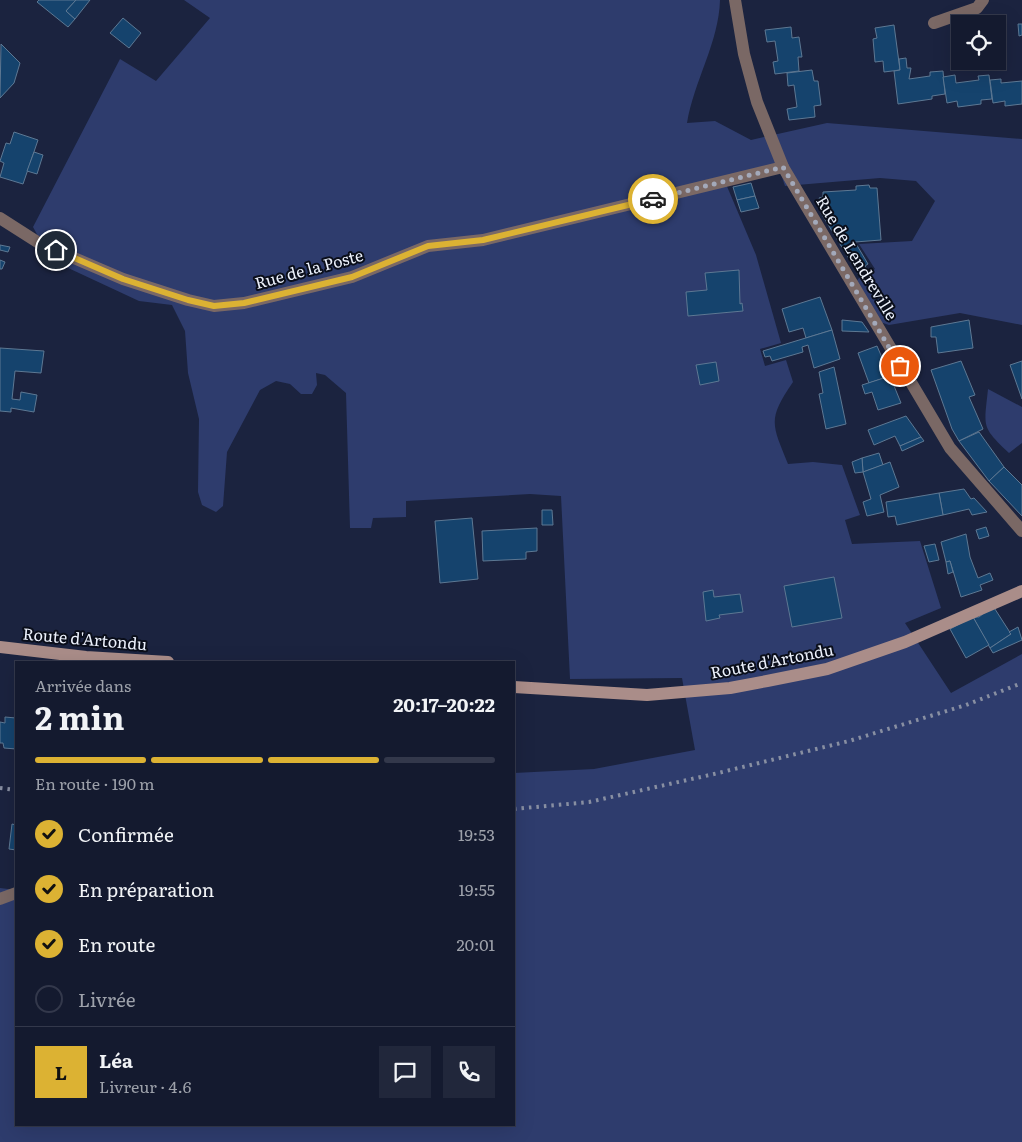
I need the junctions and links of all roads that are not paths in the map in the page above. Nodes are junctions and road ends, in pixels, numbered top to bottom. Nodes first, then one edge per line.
1 (734, 0) edge
2 (983, 0) edge
3 (934, 24) dead end
4 (783, 167) junction
5 (0, 218) edge
6 (1022, 531) edge
7 (1022, 591) edge
8 (0, 647) edge
9 (86, 660) edge
10 (127, 661) edge
11 (515, 687) edge
12 (15, 894) edge
13 (0, 899) edge

1 - 4 street, Rue de Lendreville
2 - 3 street
4 - 5 street, Rue de la Poste
4 - 6 street, Rue de Lendreville
7 - 11 main road, Route d'Artondu
8 - 9 main road, Route d'Artondu
9 - 10 main road, Route d'Artondu
12 - 13 street

